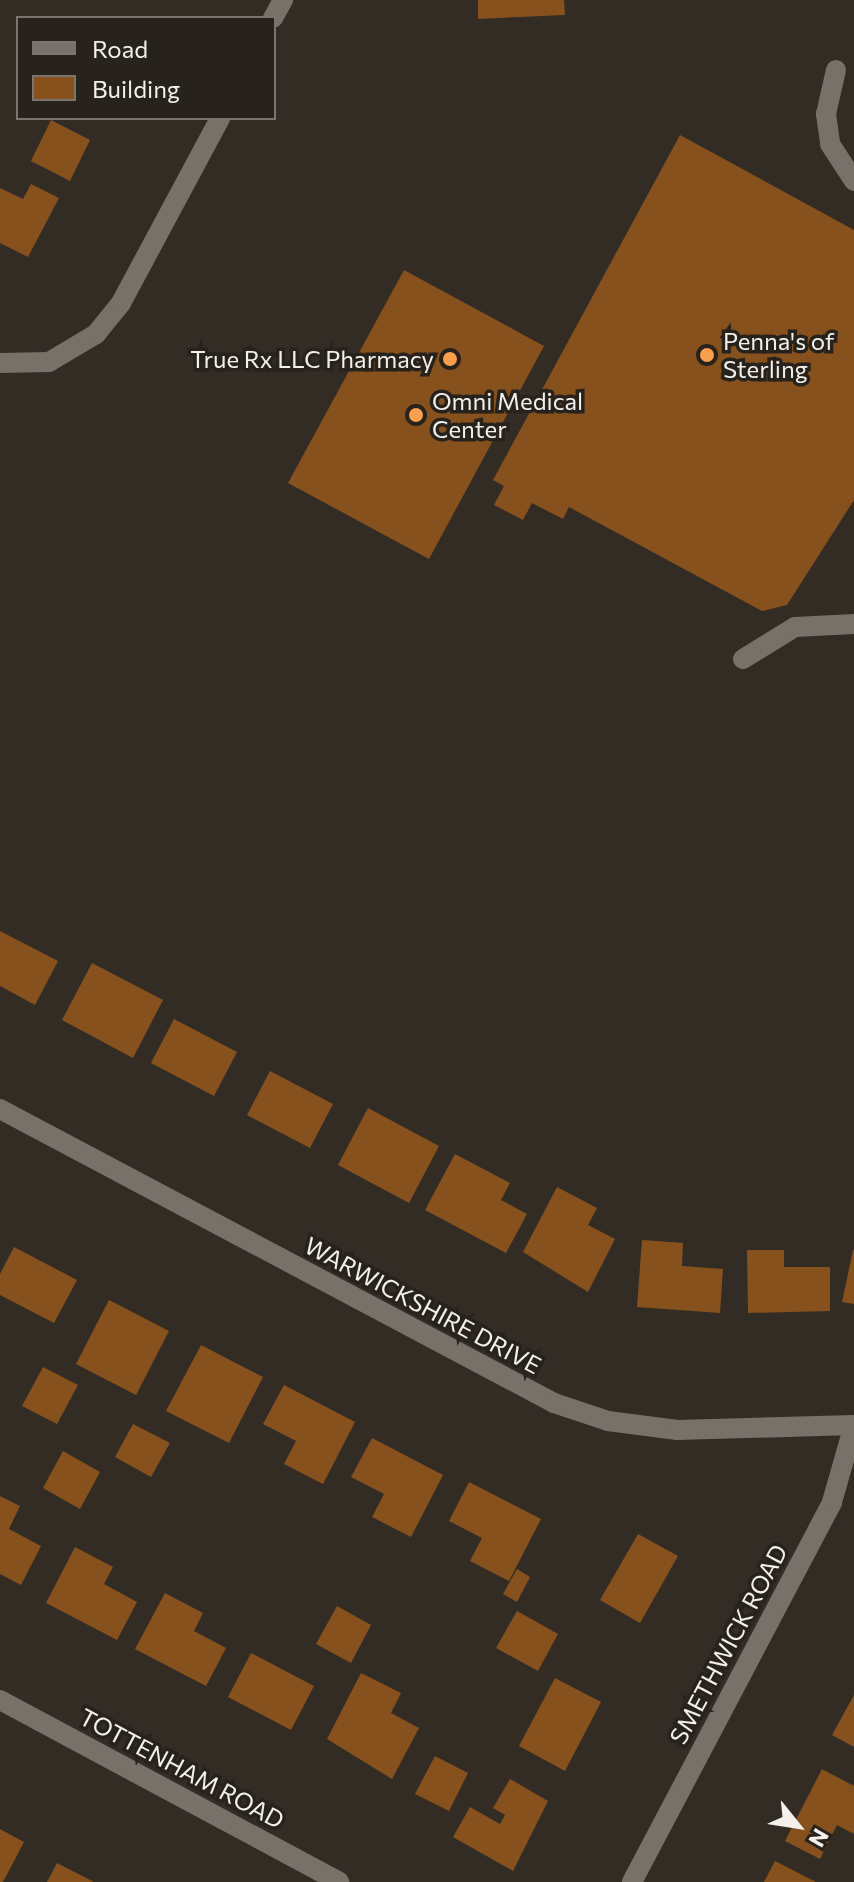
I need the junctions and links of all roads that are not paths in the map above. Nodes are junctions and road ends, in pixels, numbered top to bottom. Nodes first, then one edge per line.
1 (836, 70) dead end
2 (219, 120) edge
3 (854, 181) edge
4 (0, 363) edge
5 (854, 624) edge
6 (743, 659) dead end
7 (0, 1109) edge
8 (854, 1425) edge
9 (0, 1700) edge
10 (339, 1882) edge
11 (632, 1882) edge

1 - 3 street
2 - 4 street
5 - 6 street
7 - 8 street, WARWICKSHIRE DRIVE
8 - 11 street, SMETHWICK ROAD
9 - 10 street, TOTTENHAM ROAD

